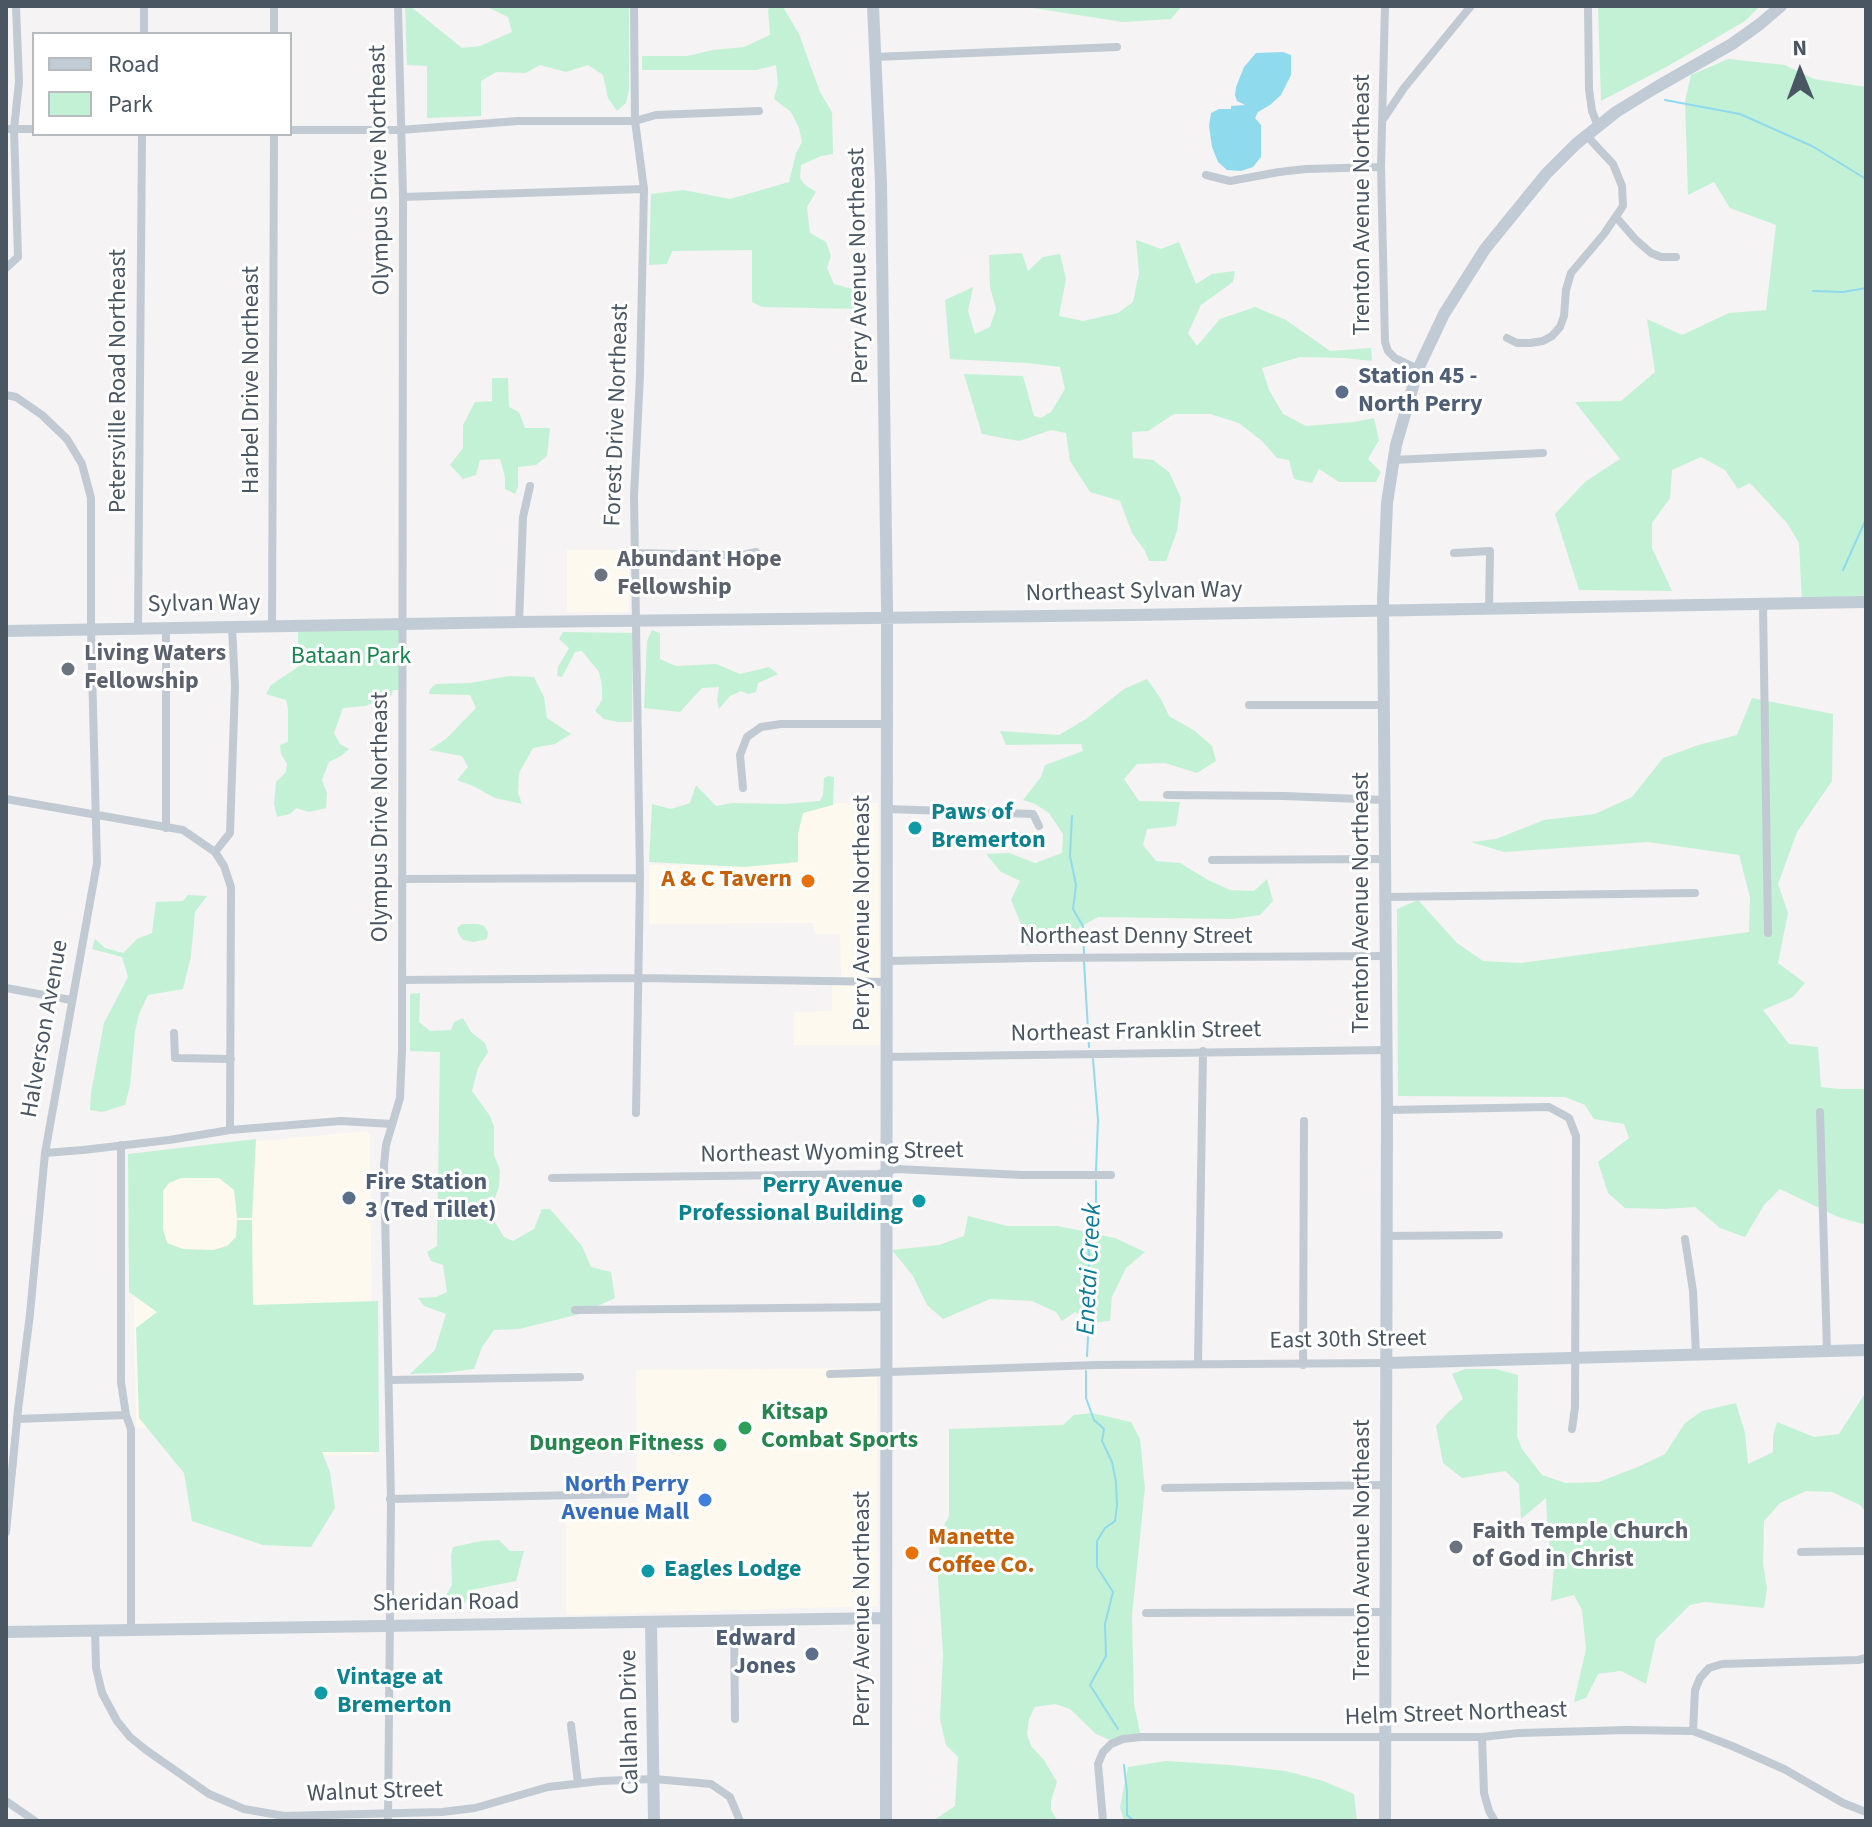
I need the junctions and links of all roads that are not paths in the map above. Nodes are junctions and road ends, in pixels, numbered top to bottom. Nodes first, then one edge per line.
1 (16, 6) edge
2 (144, 6) edge
3 (274, 6) edge
4 (398, 6) edge
5 (634, 6) edge
6 (873, 6) edge
7 (1385, 6) edge
8 (1471, 6) edge
9 (1588, 6) edge
10 (1781, 6) edge
11 (144, 32) edge
12 (274, 32) edge
13 (1117, 47) dead end
14 (875, 57) junction
15 (759, 111) dead end
16 (1383, 118) junction
17 (635, 121) junction
18 (1598, 126) junction
19 (10, 129) edge
20 (32, 129) edge
21 (292, 130) edge
22 (400, 130) junction
23 (1586, 135) junction
24 (142, 136) edge
25 (274, 136) edge
26 (1381, 167) junction
27 (1206, 175) dead end
28 (644, 189) junction
29 (403, 197) junction
30 (1616, 217) junction
31 (1676, 257) dead end
32 (1565, 261) dead end
33 (6, 268) edge
34 (1574, 269) junction
35 (1507, 338) dead end
36 (1418, 369) junction
37 (6, 395) edge
38 (1543, 453) dead end
39 (1393, 460) junction
40 (530, 486) dead end
41 (756, 552) dead end
42 (635, 553) junction
43 (1454, 553) dead end
44 (1866, 602) edge
45 (1763, 604) junction
46 (1489, 609) junction
47 (1384, 611) junction
48 (887, 619) junction
49 (637, 621) junction
50 (519, 622) junction
51 (403, 624) junction
52 (232, 627) junction
53 (272, 627) junction
54 (138, 628) junction
55 (166, 628) junction
56 (91, 629) junction
57 (6, 631) edge
58 (1249, 705) dead end
59 (1384, 705) junction
60 (887, 724) junction
61 (743, 788) dead end
62 (1167, 795) dead end
63 (6, 799) edge
64 (1385, 800) junction
65 (887, 809) junction
66 (96, 814) junction
67 (1039, 826) dead end
68 (166, 828) junction
69 (215, 852) junction
70 (1385, 859) junction
71 (1212, 860) dead end
72 (640, 878) junction
73 (402, 879) junction
74 (1695, 893) dead end
75 (1385, 897) junction
76 (1768, 933) dead end
77 (1385, 956) junction
78 (887, 961) junction
79 (638, 978) junction
80 (402, 980) junction
81 (887, 982) junction
82 (6, 988) edge
83 (71, 1000) junction
84 (174, 1033) dead end
85 (1386, 1050) junction
86 (1203, 1051) junction
87 (886, 1057) junction
88 (231, 1059) junction
89 (1387, 1110) junction
90 (1820, 1112) dead end
91 (636, 1113) dead end
92 (1304, 1121) dead end
93 (392, 1124) junction
94 (230, 1130) junction
95 (121, 1145) junction
96 (45, 1153) junction
97 (885, 1172) junction
98 (1111, 1175) dead end
99 (552, 1178) dead end
100 (1499, 1235) dead end
101 (1386, 1236) junction
102 (1685, 1239) dead end
103 (886, 1307) junction
104 (575, 1310) dead end
105 (1866, 1350) edge
106 (1827, 1351) junction
107 (1696, 1355) junction
108 (1574, 1358) junction
109 (1198, 1363) junction
110 (1386, 1363) junction
111 (1303, 1365) junction
112 (886, 1373) junction
113 (830, 1374) dead end
114 (580, 1377) dead end
115 (390, 1380) junction
116 (126, 1415) junction
117 (17, 1419) junction
118 (1572, 1429) dead end
119 (1386, 1485) junction
120 (1165, 1488) dead end
121 (625, 1494) dead end
122 (390, 1499) junction
123 (6, 1532) edge
124 (1866, 1551) edge
125 (1801, 1552) dead end
126 (1386, 1612) junction
127 (1146, 1613) dead end
128 (886, 1618) junction
129 (734, 1621) junction
130 (651, 1622) junction
131 (389, 1626) junction
132 (95, 1630) junction
133 (131, 1630) junction
134 (6, 1632) edge
135 (1866, 1658) edge
136 (735, 1719) dead end
137 (571, 1725) dead end
138 (1693, 1731) junction
139 (1482, 1737) junction
140 (1385, 1738) junction
141 (654, 1779) junction
142 (578, 1783) junction
143 (6, 1801) edge
144 (1866, 1812) edge
145 (388, 1818) edge
146 (740, 1819) edge
147 (35, 1821) edge
148 (654, 1821) edge
149 (886, 1821) edge
150 (1103, 1821) edge
151 (1385, 1821) edge
152 (1495, 1821) edge

1 - 19 street
2 - 11 street
3 - 12 street
4 - 22 street, Olympus Drive Northeast
5 - 17 street, Forest Drive Northeast
6 - 14 main road, Perry Avenue Northeast
7 - 16 street, Trenton Avenue Northeast
8 - 16 street
9 - 18 street
10 - 18 main road
13 - 14 street
14 - 48 main road, Perry Avenue Northeast
15 - 17 street
16 - 26 street, Trenton Avenue Northeast
17 - 22 street
17 - 28 street, Forest Drive Northeast
18 - 23 main road
19 - 20 street
19 - 33 street
21 - 22 street
22 - 29 street, Olympus Drive Northeast
23 - 30 street
23 - 36 main road
24 - 54 street, Petersville Road Northeast
25 - 53 street, Harbel Drive Northeast
26 - 27 street
26 - 36 street, Trenton Avenue Northeast
28 - 29 street
28 - 42 street, Forest Drive Northeast
29 - 51 street, Olympus Drive Northeast
30 - 31 street
30 - 34 street
32 - 34 street
34 - 35 street
36 - 39 main road, Trenton Avenue Northeast
37 - 56 street, Halverson Avenue
38 - 39 street
39 - 47 main road, Trenton Avenue Northeast
40 - 50 street
41 - 42 street
42 - 49 street, Forest Drive Northeast
43 - 46 street
44 - 45 main road, Northeast Sylvan Way
45 - 46 main road, Northeast Sylvan Way
45 - 76 street
46 - 47 main road, Northeast Sylvan Way
47 - 48 main road, Northeast Sylvan Way
47 - 59 main road, Trenton Avenue Northeast
48 - 49 main road, Northeast Sylvan Way
48 - 60 main road, Perry Avenue Northeast
49 - 50 main road, Northeast Sylvan Way
49 - 72 street, Forest Drive Northeast
50 - 51 main road, Northeast Sylvan Way
51 - 53 main road, Sylvan Way
51 - 73 street, Olympus Drive Northeast
52 - 53 main road, Sylvan Way
52 - 55 main road, Sylvan Way
52 - 69 street
54 - 55 main road, Sylvan Way
54 - 56 main road, Sylvan Way
55 - 68 street
56 - 57 main road, Sylvan Way
56 - 66 street, Halverson Avenue
58 - 59 street
59 - 64 main road, Trenton Avenue Northeast
60 - 61 street
60 - 65 main road, Perry Avenue Northeast
62 - 64 street
63 - 66 street
64 - 70 main road, Trenton Avenue Northeast
65 - 67 street
65 - 78 main road, Perry Avenue Northeast
66 - 68 street
66 - 83 street, Halverson Avenue
68 - 69 street
69 - 88 street
70 - 71 street
70 - 75 main road, Trenton Avenue Northeast
72 - 73 street
72 - 79 street, Forest Drive Northeast
73 - 80 street, Olympus Drive Northeast
74 - 75 street
75 - 77 main road, Trenton Avenue Northeast
77 - 78 street, Northeast Denny Street
77 - 85 main road, Trenton Avenue Northeast
78 - 81 main road, Perry Avenue Northeast
79 - 80 street
79 - 81 street
79 - 91 street, Forest Drive Northeast
80 - 93 street, Olympus Drive Northeast
81 - 87 main road, Perry Avenue Northeast
82 - 83 street
83 - 96 street, Halverson Avenue
84 - 88 street
85 - 86 street, Northeast Franklin Street
85 - 89 main road, Trenton Avenue Northeast
86 - 87 street, Northeast Franklin Street
86 - 109 street
87 - 97 main road, Perry Avenue Northeast
88 - 94 street
89 - 101 main road, Trenton Avenue Northeast
89 - 108 street
90 - 106 street
92 - 111 street
93 - 94 street
93 - 115 street, Olympus Drive Northeast
94 - 95 street
95 - 96 street
95 - 116 street
96 - 117 street, Halverson Avenue
97 - 98 street, Northeast Wyoming Street
97 - 99 street, Northeast Wyoming Street
97 - 103 main road, Perry Avenue Northeast
100 - 101 street
101 - 110 main road, Trenton Avenue Northeast
102 - 107 street
103 - 104 street
103 - 112 main road, Perry Avenue Northeast
105 - 106 main road, East 30th Street
106 - 107 main road, East 30th Street
107 - 108 main road, East 30th Street
108 - 110 main road, East 30th Street
108 - 118 street
109 - 111 street, East 30th Street
109 - 112 street, East 30th Street
110 - 111 street, East 30th Street
110 - 119 main road, Trenton Avenue Northeast
112 - 113 street, East 30th Street
112 - 128 main road, Perry Avenue Northeast
114 - 115 street
115 - 122 street, Olympus Drive Northeast
116 - 117 street
116 - 133 street
117 - 123 street, Halverson Avenue
119 - 120 street
119 - 126 main road, Trenton Avenue Northeast
121 - 122 street
122 - 131 street, Olympus Drive Northeast
124 - 125 street
126 - 127 street
126 - 140 main road, Trenton Avenue Northeast
128 - 129 main road, Sheridan Road
128 - 149 main road, Perry Avenue Northeast
129 - 130 main road, Sheridan Road
129 - 136 street
130 - 131 main road, Sheridan Road
130 - 141 main road, Callahan Drive
131 - 133 main road, Sheridan Road
131 - 145 street, Olympus Drive Northeast
132 - 133 main road, Sheridan Road
132 - 134 main road, Sheridan Road
132 - 145 street, Walnut Street
135 - 138 street
137 - 142 street
138 - 139 street, Helm Street Northeast
138 - 144 street, Helm Street Northeast
139 - 140 street, Helm Street Northeast
139 - 152 street
140 - 150 street, Helm Street Northeast
140 - 151 main road, Trenton Avenue Northeast
141 - 142 street, Walnut Street
141 - 146 street, Walnut Street
141 - 148 main road, Callahan Drive
142 - 145 street, Walnut Street
143 - 147 street

